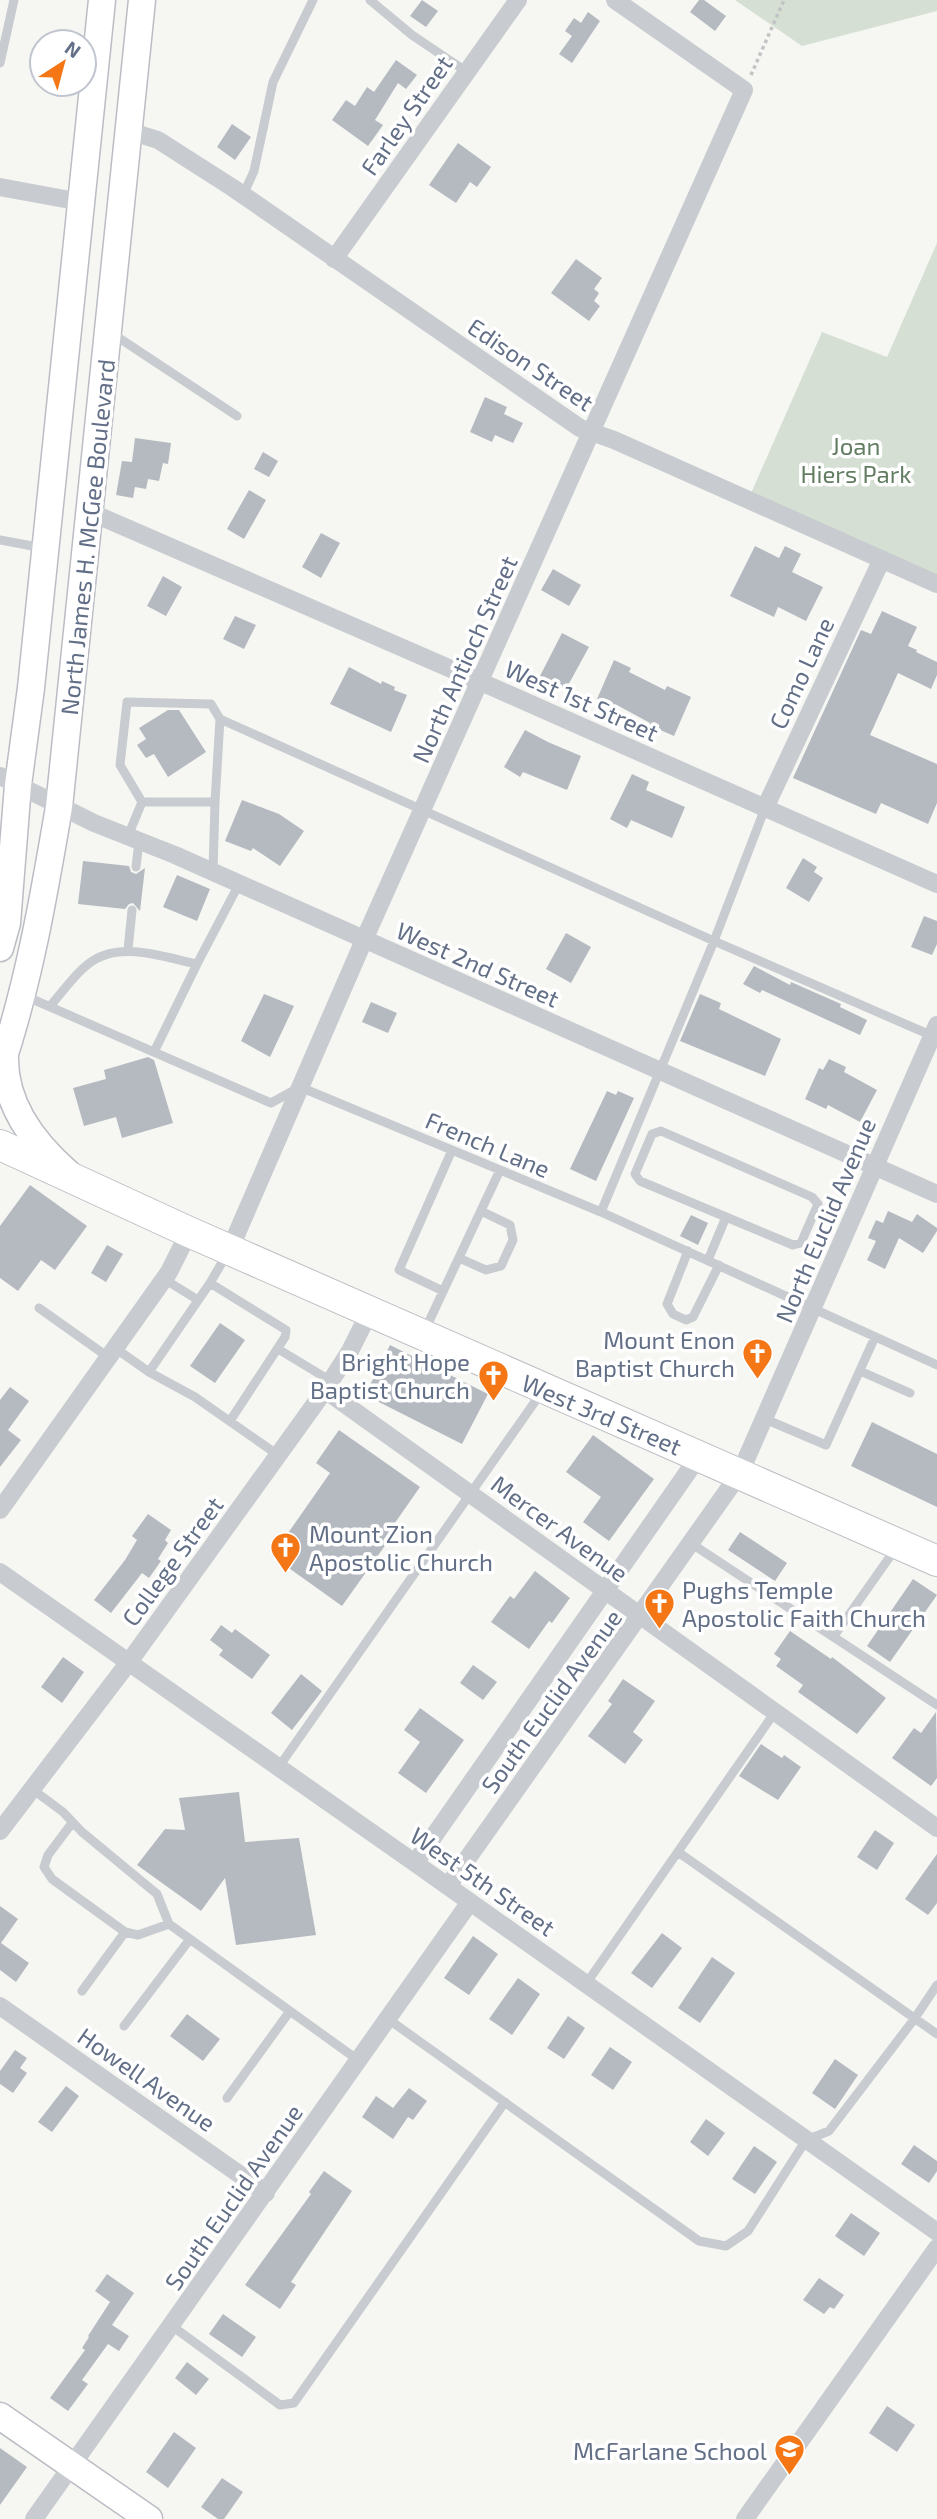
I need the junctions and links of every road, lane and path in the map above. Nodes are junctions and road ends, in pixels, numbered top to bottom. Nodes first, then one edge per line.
1 (14, 0) edge
2 (102, 0) edge
3 (142, 0) edge
4 (313, 0) edge
5 (370, 0) edge
6 (517, 0) edge
7 (615, 0) edge
8 (784, 0) edge
9 (0, 63) edge
10 (467, 72) junction
11 (744, 90) junction
12 (129, 131) junction
13 (0, 187) edge
14 (243, 195) junction
15 (81, 202) junction
16 (334, 259) junction
17 (108, 331) junction
18 (237, 416) dead end
19 (592, 433) junction
20 (90, 512) junction
21 (0, 540) edge
22 (45, 549) junction
23 (882, 559) junction
24 (937, 584) edge
25 (481, 682) junction
26 (220, 719) junction
27 (9, 780) edge
28 (142, 802) junction
29 (215, 802) junction
30 (59, 807) junction
31 (765, 808) junction
32 (424, 809) junction
33 (133, 839) junction
34 (136, 867) dead end
35 (213, 872) junction
36 (239, 884) junction
37 (937, 884) edge
38 (132, 910) dead end
39 (364, 940) junction
40 (714, 941) junction
41 (0, 948) edge
42 (128, 950) junction
43 (197, 964) junction
44 (22, 995) junction
45 (50, 1006) junction
46 (935, 1033) edge
47 (154, 1052) junction
48 (2, 1062) edge
49 (661, 1072) junction
50 (300, 1087) junction
51 (0, 1145) edge
52 (452, 1150) junction
53 (875, 1167) junction
54 (500, 1170) junction
55 (76, 1180) junction
56 (937, 1194) edge
57 (481, 1211) junction
58 (601, 1212) junction
59 (726, 1217) junction
60 (189, 1231) junction
61 (230, 1249) junction
62 (688, 1251) junction
63 (459, 1258) junction
64 (708, 1260) junction
65 (719, 1265) junction
66 (164, 1279) junction
67 (210, 1283) junction
68 (443, 1291) junction
69 (198, 1300) junction
70 (38, 1308) dead end
71 (814, 1308) junction
72 (370, 1311) junction
73 (423, 1335) junction
74 (876, 1337) junction
75 (278, 1349) junction
76 (111, 1353) junction
77 (937, 1365) edge
78 (860, 1371) junction
79 (149, 1372) junction
80 (328, 1386) junction
81 (544, 1389) junction
82 (910, 1394) dead end
83 (765, 1419) junction
84 (230, 1421) junction
85 (278, 1455) junction
86 (699, 1456) junction
87 (740, 1474) junction
88 (471, 1493) junction
89 (0, 1510) edge
90 (692, 1544) junction
91 (899, 1544) junction
92 (937, 1561) edge
93 (0, 1572) edge
94 (605, 1590) junction
95 (641, 1616) junction
96 (834, 1636) junction
97 (129, 1662) junction
98 (937, 1704) edge
99 (775, 1712) junction
100 (278, 1768) junction
101 (32, 1789) junction
102 (72, 1823) junction
103 (937, 1828) edge
104 (0, 1831) edge
105 (678, 1852) junction
106 (415, 1863) junction
107 (448, 1886) junction
108 (470, 1902) junction
109 (169, 1924) junction
110 (125, 1932) junction
111 (190, 1939) junction
112 (586, 1984) junction
113 (937, 1985) edge
114 (82, 1991) dead end
115 (0, 2006) edge
116 (290, 2011) junction
117 (915, 2018) junction
118 (388, 2019) junction
119 (124, 2026) dead end
120 (937, 2034) edge
121 (359, 2061) junction
122 (227, 2098) dead end
123 (505, 2102) junction
124 (806, 2140) junction
125 (266, 2193) junction
126 (937, 2232) edge
127 (937, 2248) edge
128 (172, 2326) junction
129 (0, 2416) edge
130 (73, 2465) junction
131 (34, 2519) edge
132 (149, 2519) edge
133 (744, 2519) edge

1 - 9 lane
2 - 15 main road, North James H. McGee Boulevard
3 - 12 main road, North James H. McGee Boulevard
4 - 14 lane
5 - 10 lane
6 - 10 street, Farley Street
7 - 11 street
8 - 11 path
10 - 16 street, Farley Street
11 - 19 street, North Antioch Street
12 - 14 street, Edison Street
12 - 17 main road, North James H. McGee Boulevard
13 - 15 street
14 - 16 street, Edison Street
15 - 22 main road, North James H. McGee Boulevard
16 - 19 street, Edison Street
17 - 18 lane
17 - 20 main road, North James H. McGee Boulevard
19 - 23 street, Edison Street
19 - 25 street, North Antioch Street
20 - 25 street, West 1st Street
20 - 30 main road, North James H. McGee Boulevard
21 - 22 lane
22 - 27 main road, North James H. McGee Boulevard
23 - 24 street, Edison Street
23 - 31 street, Como Lane
25 - 31 street, West 1st Street
25 - 32 street, North Antioch Street
26 - 28 lane
26 - 29 lane
26 - 32 lane
27 - 30 street, West 2nd Street
27 - 41 main road, North James H. McGee Boulevard
28 - 29 lane
28 - 33 lane
29 - 35 lane
30 - 33 street, West 2nd Street
30 - 44 main road, North James H. McGee Boulevard
31 - 37 street, West 1st Street
31 - 40 lane
32 - 39 street, North Antioch Street
32 - 40 lane
33 - 34 lane
33 - 35 street, West 2nd Street
35 - 36 street, West 2nd Street
36 - 39 street, West 2nd Street
36 - 43 lane
38 - 42 lane
39 - 49 street, West 2nd Street
39 - 50 street, North Antioch Street
40 - 46 lane
40 - 49 lane
42 - 43 lane
42 - 45 lane
43 - 47 lane
44 - 45 lane
44 - 48 main road, North James H. McGee Boulevard
45 - 47 lane
46 - 53 street, North Euclid Avenue
47 - 50 lane
48 - 55 main road
49 - 53 street, West 2nd Street
49 - 58 lane
50 - 52 lane, French Lane
50 - 61 street, North Antioch Street
51 - 55 main road, West 3rd Street
52 - 54 lane, French Lane
52 - 68 lane
53 - 56 street, West 2nd Street
53 - 71 street, North Euclid Avenue
54 - 57 lane
54 - 58 lane, French Lane
55 - 60 main road, West 3rd Street
57 - 63 lane
57 - 63 lane
58 - 62 lane, French Lane
59 - 59 lane
59 - 64 lane
60 - 61 main road, West 3rd Street
60 - 66 street
61 - 67 lane
61 - 72 main road, West 3rd Street
62 - 64 lane, French Lane
62 - 65 lane
63 - 68 lane
64 - 65 lane, French Lane
65 - 71 lane, French Lane
66 - 69 lane
66 - 76 street
67 - 69 lane
67 - 75 lane
68 - 73 lane
69 - 79 lane
70 - 76 lane
71 - 74 lane, French Lane
71 - 83 street, North Euclid Avenue
72 - 73 main road, West 3rd Street
72 - 80 street, College Street
73 - 81 main road, West 3rd Street
74 - 77 lane, French Lane
74 - 78 lane
75 - 80 lane
75 - 84 lane
76 - 79 lane
76 - 89 street
78 - 82 lane
78 - 83 lane
79 - 84 lane
80 - 85 street, College Street
80 - 88 street, Mercer Avenue
81 - 86 main road, West 3rd Street
81 - 88 lane
83 - 87 street, North Euclid Avenue
84 - 85 lane
85 - 97 street, College Street
86 - 87 main road, West 3rd Street
86 - 94 street, South Euclid Avenue
87 - 90 street, South Euclid Avenue
87 - 91 main road, West 3rd Street
88 - 94 street, Mercer Avenue
88 - 100 lane
90 - 95 street, South Euclid Avenue
90 - 96 lane
91 - 92 main road, West 3rd Street
91 - 96 lane
93 - 97 street, West 5th Street
94 - 95 street, Mercer Avenue
94 - 106 street, South Euclid Avenue
95 - 99 street, Mercer Avenue
95 - 107 street, South Euclid Avenue
96 - 98 lane
97 - 100 street, West 5th Street
97 - 101 street, College Street
99 - 103 street, Mercer Avenue
99 - 105 lane
100 - 106 street, West 5th Street
101 - 102 lane
101 - 104 street, College Street
102 - 109 lane
102 - 110 lane
105 - 112 lane
105 - 117 lane
106 - 107 street, West 5th Street
107 - 108 street, West 5th Street
108 - 112 street, West 5th Street
108 - 118 street, South Euclid Avenue
109 - 110 lane
109 - 111 lane
110 - 114 lane
111 - 116 lane
111 - 119 lane
112 - 124 street, West 5th Street
113 - 117 lane
115 - 125 street, Howell Avenue
116 - 121 lane
116 - 122 lane
117 - 120 lane
117 - 124 lane
118 - 121 street, South Euclid Avenue
118 - 123 lane
121 - 125 street, South Euclid Avenue
123 - 124 lane
123 - 128 lane
124 - 126 street, West 5th Street
125 - 128 street, South Euclid Avenue
127 - 133 street
128 - 130 street, South Euclid Avenue
129 - 130 main road
130 - 131 street, South Euclid Avenue
130 - 132 main road

